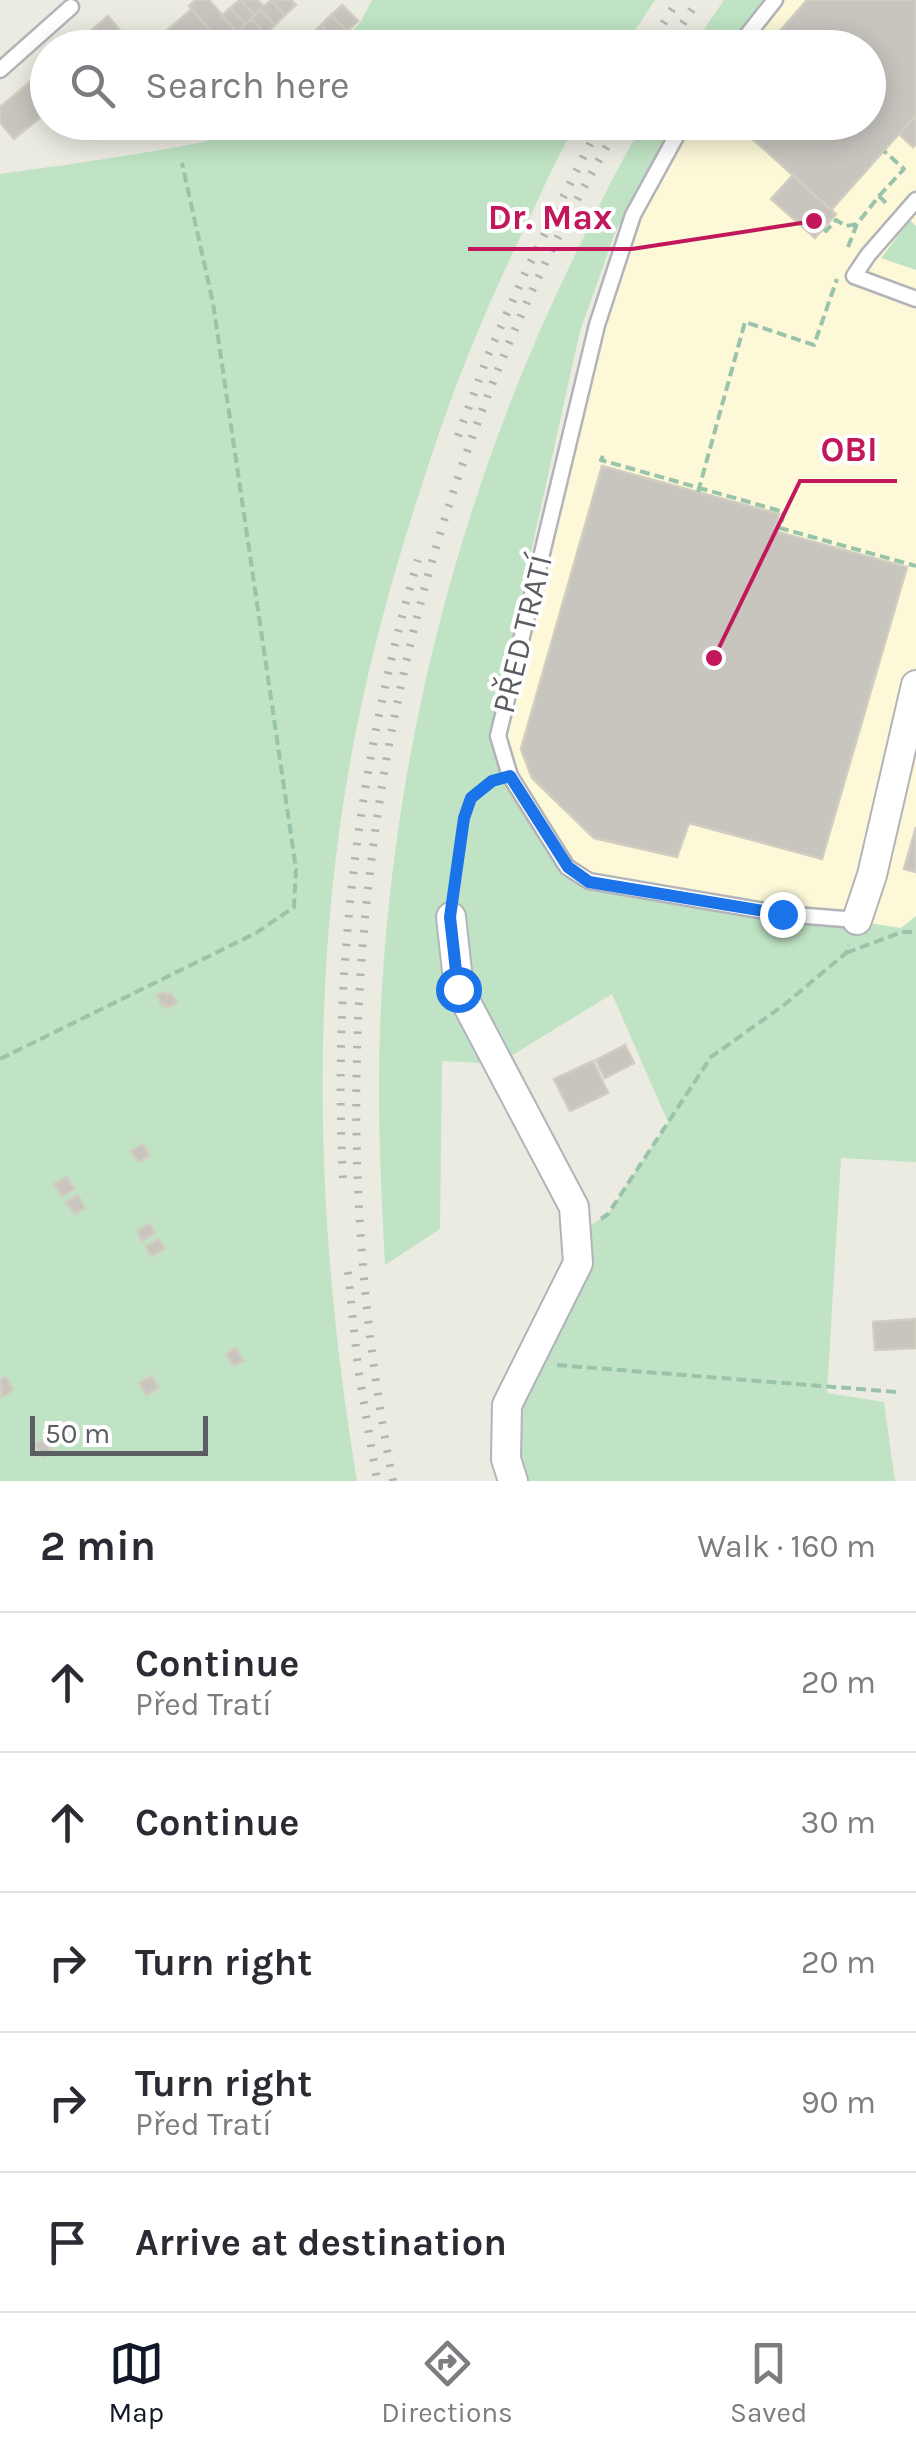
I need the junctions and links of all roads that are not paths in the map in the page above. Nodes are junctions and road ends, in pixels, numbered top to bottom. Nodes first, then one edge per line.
1 (775, 0) edge
2 (71, 8) dead end
3 (46, 30) edge
4 (751, 30) edge
5 (30, 44) edge
6 (0, 70) edge
7 (674, 140) edge
8 (916, 200) edge
9 (916, 299) edge
10 (916, 685) edge
11 (450, 917) road end
12 (857, 920) joint
13 (513, 1481) edge

1 - 4 lane
2 - 3 lane
5 - 6 lane
7 - 12 lane, PŘED TRATÍ
8 - 9 lane
10 - 12 street
11 - 13 street

